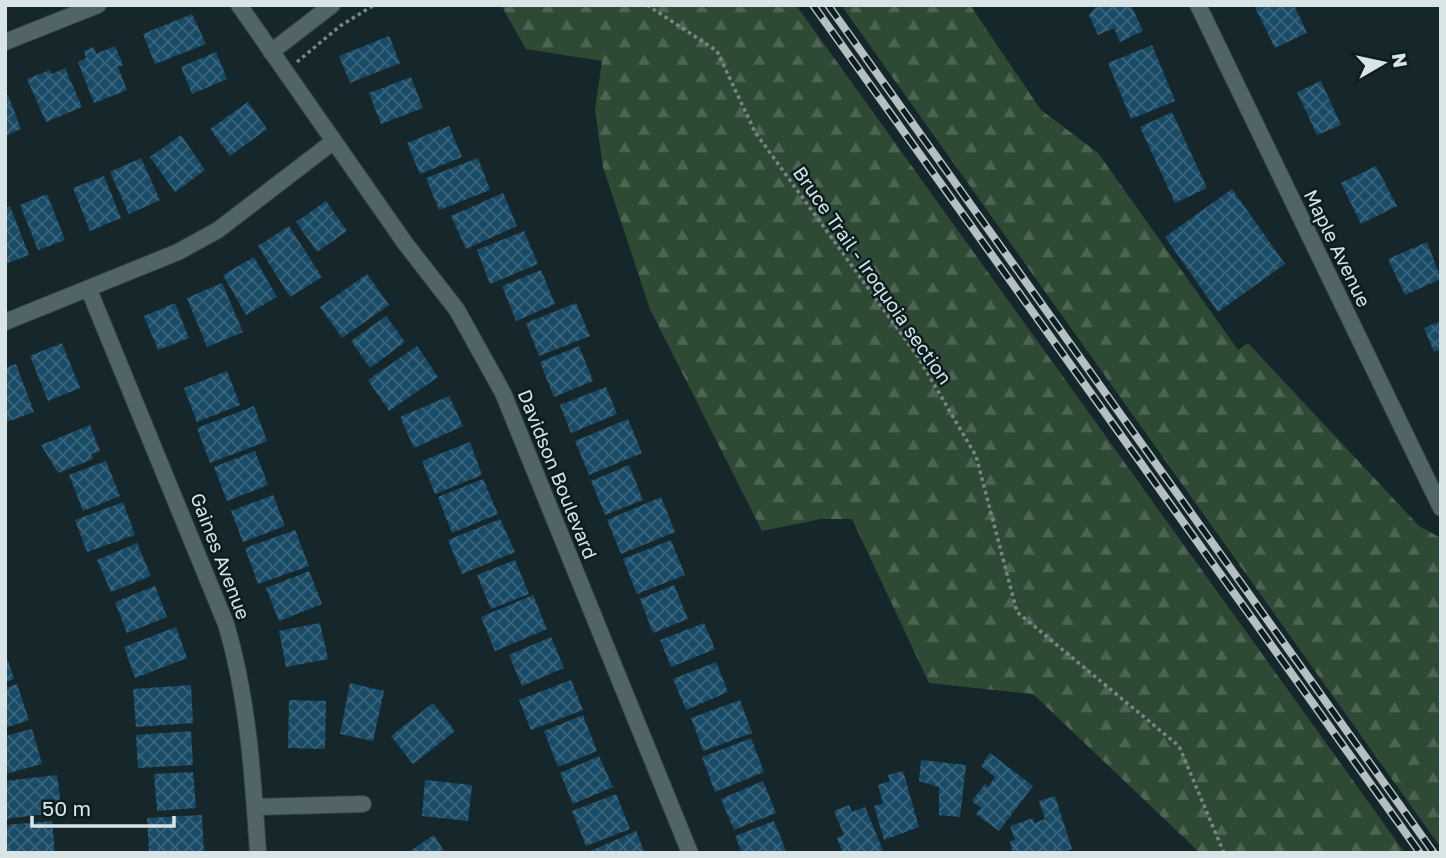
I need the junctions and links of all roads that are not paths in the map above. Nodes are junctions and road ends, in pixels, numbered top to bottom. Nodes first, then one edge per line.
1 (98, 5) edge
2 (239, 5) edge
3 (332, 5) edge
4 (1198, 5) edge
5 (5, 42) edge
6 (271, 52) junction
7 (334, 141) junction
8 (89, 290) junction
9 (5, 322) edge
10 (1441, 508) edge
11 (363, 804) dead end
12 (255, 807) junction
13 (258, 853) edge
14 (690, 853) edge

1 - 5 street
2 - 6 street, Davidson Boulevard
3 - 6 street
4 - 10 street, Maple Avenue
6 - 7 street, Davidson Boulevard
7 - 8 street
7 - 14 street, Davidson Boulevard
8 - 9 street
8 - 12 street, Gaines Avenue
11 - 12 street
12 - 13 street, Gaines Avenue

